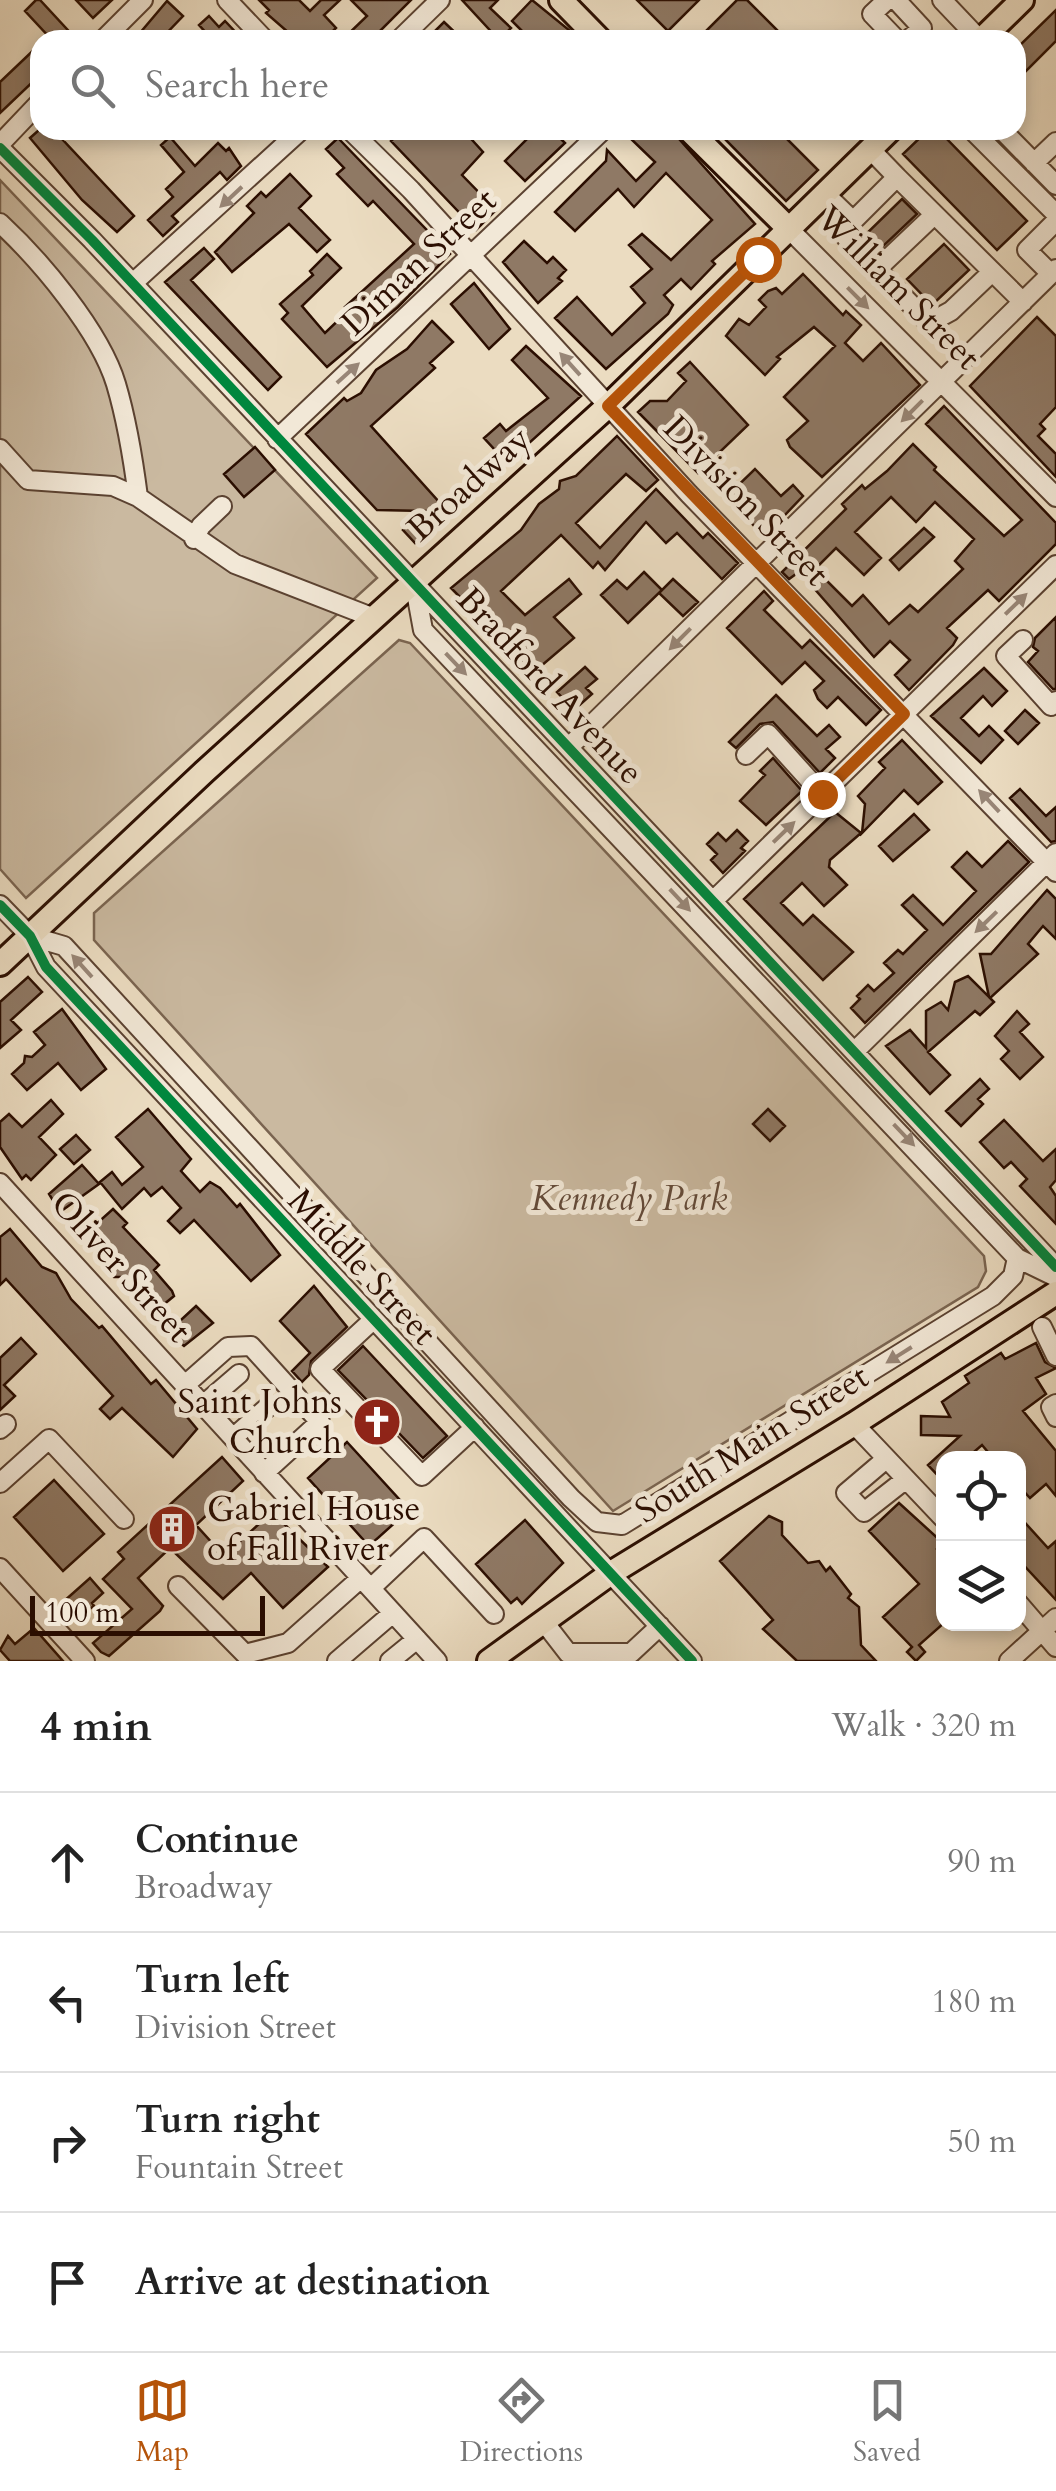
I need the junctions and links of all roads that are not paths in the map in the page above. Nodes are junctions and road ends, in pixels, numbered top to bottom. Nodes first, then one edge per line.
1 (143, 0) edge
2 (226, 0) edge
3 (440, 0) edge
4 (560, 0) edge
5 (887, 0) edge
6 (896, 0) edge
7 (1022, 0) edge
8 (951, 3) edge
9 (113, 30) edge
10 (254, 30) edge
11 (409, 30) edge
12 (590, 30) edge
13 (887, 30) edge
14 (920, 30) edge
15 (973, 30) edge
16 (991, 30) edge
17 (30, 113) edge
18 (291, 140) edge
19 (360, 140) edge
20 (593, 140) edge
21 (699, 140) edge
22 (879, 140) edge
23 (982, 140) edge
24 (1012, 140) edge
25 (1056, 142) edge
26 (0, 146) edge
27 (870, 149) junction
28 (1028, 156) junction
29 (1006, 165) junction
30 (897, 178) junction
31 (1056, 185) edge
32 (825, 194) junction
33 (934, 215) junction
34 (1056, 218) edge
35 (853, 220) junction
36 (0, 222) edge
37 (789, 229) junction
38 (472, 257) junction
39 (876, 270) junction
40 (1053, 271) edge
41 (992, 272) junction
42 (133, 283) junction
43 (1022, 302) junction
44 (941, 382) junction
45 (608, 406) junction
46 (277, 439) junction
47 (0, 450) edge
48 (138, 497) junction
49 (1056, 497) edge
50 (222, 506) dead end
51 (194, 540) junction
52 (759, 561) junction
53 (1056, 565) edge
54 (414, 581) junction
55 (374, 618) junction
56 (1022, 640) dead end
57 (1056, 702) edge
58 (904, 714) junction
59 (569, 747) junction
60 (746, 754) dead end
61 (822, 794) junction
62 (1053, 862) edge
63 (714, 900) junction
64 (0, 905) edge
65 (30, 936) junction
66 (0, 964) edge
67 (124, 1012) junction
68 (856, 1050) junction
69 (138, 1063) junction
70 (0, 1183) edge
71 (1017, 1258) junction
72 (1056, 1267) edge
73 (1056, 1276) edge
74 (1056, 1293) edge
75 (373, 1320) junction
76 (1042, 1327) dead end
77 (1056, 1356) edge
78 (239, 1374) dead end
79 (184, 1385) junction
80 (1056, 1404) edge
81 (203, 1406) junction
82 (270, 1406) dead end
83 (1056, 1417) edge
84 (854, 1424) junction
85 (475, 1428) junction
86 (233, 1438) junction
87 (886, 1459) junction
88 (264, 1473) junction
89 (906, 1479) junction
90 (0, 1482) edge
91 (936, 1511) edge
92 (124, 1520) dead end
93 (0, 1568) edge
94 (611, 1573) junction
95 (366, 1583) junction
96 (178, 1586) dead end
97 (1026, 1609) edge
98 (393, 1613) junction
99 (494, 1614) dead end
100 (544, 1622) junction
101 (1049, 1625) edge
102 (660, 1626) junction
103 (417, 1638) junction
104 (1056, 1646) edge
105 (85, 1661) edge
106 (337, 1661) edge
107 (390, 1661) edge
108 (437, 1661) edge
109 (490, 1661) edge
110 (692, 1661) edge
111 (1010, 1661) edge

1 - 9 street
2 - 10 street
3 - 11 street
4 - 12 main road
5 - 13 street
6 - 14 street
7 - 16 main road
8 - 15 street
17 - 26 street
18 -> 42 street
19 - 38 street, Division Street
20 - 38 street, Diman Street
21 - 37 main road, William Street
22 - 27 main road, Broadway
23 - 29 street
24 - 28 street
25 - 28 street
26 - 42 street, Bradford Avenue
27 - 30 street
27 - 32 main road, Broadway
28 - 29 street
28 - 31 street
29 - 34 street
30 - 33 street
30 - 35 street
32 - 35 street
32 - 37 main road, Broadway
33 - 39 street
33 - 41 street
34 - 40 street
35 - 39 street
36 - 48 street
37 -> 44 street, William Street
37 - 45 main road, Broadway
45 -> 38 street, Division Street
46 -> 38 street, Diman Street
39 - 41 street
40 - 43 street
41 - 43 street
42 - 46 street, Bradford Avenue
43 - 44 street
44 - 49 street, William Street
44 -> 52 street
45 - 52 street, Division Street
45 - 54 main road, Broadway
46 - 54 street, Bradford Avenue
47 - 48 street
48 - 51 street
50 - 51 street
51 - 55 street
52 - 58 street, Division Street
52 -> 59 street
58 -> 53 street
54 - 55 main road, Broadway
54 - 59 street, Bradford Avenue
54 -> 71 street
55 - 65 main road, Broadway
56 - 57 street
58 - 61 street
62 -> 58 street, Division Street
59 - 63 street, Bradford Avenue
60 - 61 street
63 -> 61 street
62 -> 68 street
63 - 68 street, Bradford Avenue
64 - 65 street, Middle Street
65 - 66 main road, Broadway
67 -> 65 street
65 - 69 street, Middle Street
67 - 69 street
71 -> 67 street
68 - 72 street, Bradford Avenue
69 - 75 street, Middle Street
70 - 79 street, Oliver Street
71 - 73 street
74 - 84 main road, South Main Street
75 - 85 street, Middle Street
75 - 85 street
76 - 77 street
78 - 81 street
79 - 81 street, Oliver Street
79 - 88 street
80 - 83 street
81 - 86 street, Oliver Street
82 - 86 street
84 - 87 street
84 - 94 main road, South Main Street
85 - 94 street, Middle Street
86 - 88 street, Oliver Street
87 - 89 street
87 - 89 street
88 - 95 street, Oliver Street
89 - 91 street
90 - 92 street
93 - 105 street
94 - 100 main road, South Main Street
94 - 102 street, Middle Street
95 - 96 street
95 - 98 street, Oliver Street
95 - 99 street
97 - 101 street
98 - 103 street, Oliver Street
98 - 106 street
100 - 102 street
100 - 109 main road, South Main Street
101 - 104 street
101 - 111 street
102 - 110 street, Middle Street
103 - 107 street
103 - 108 street, Oliver Street

